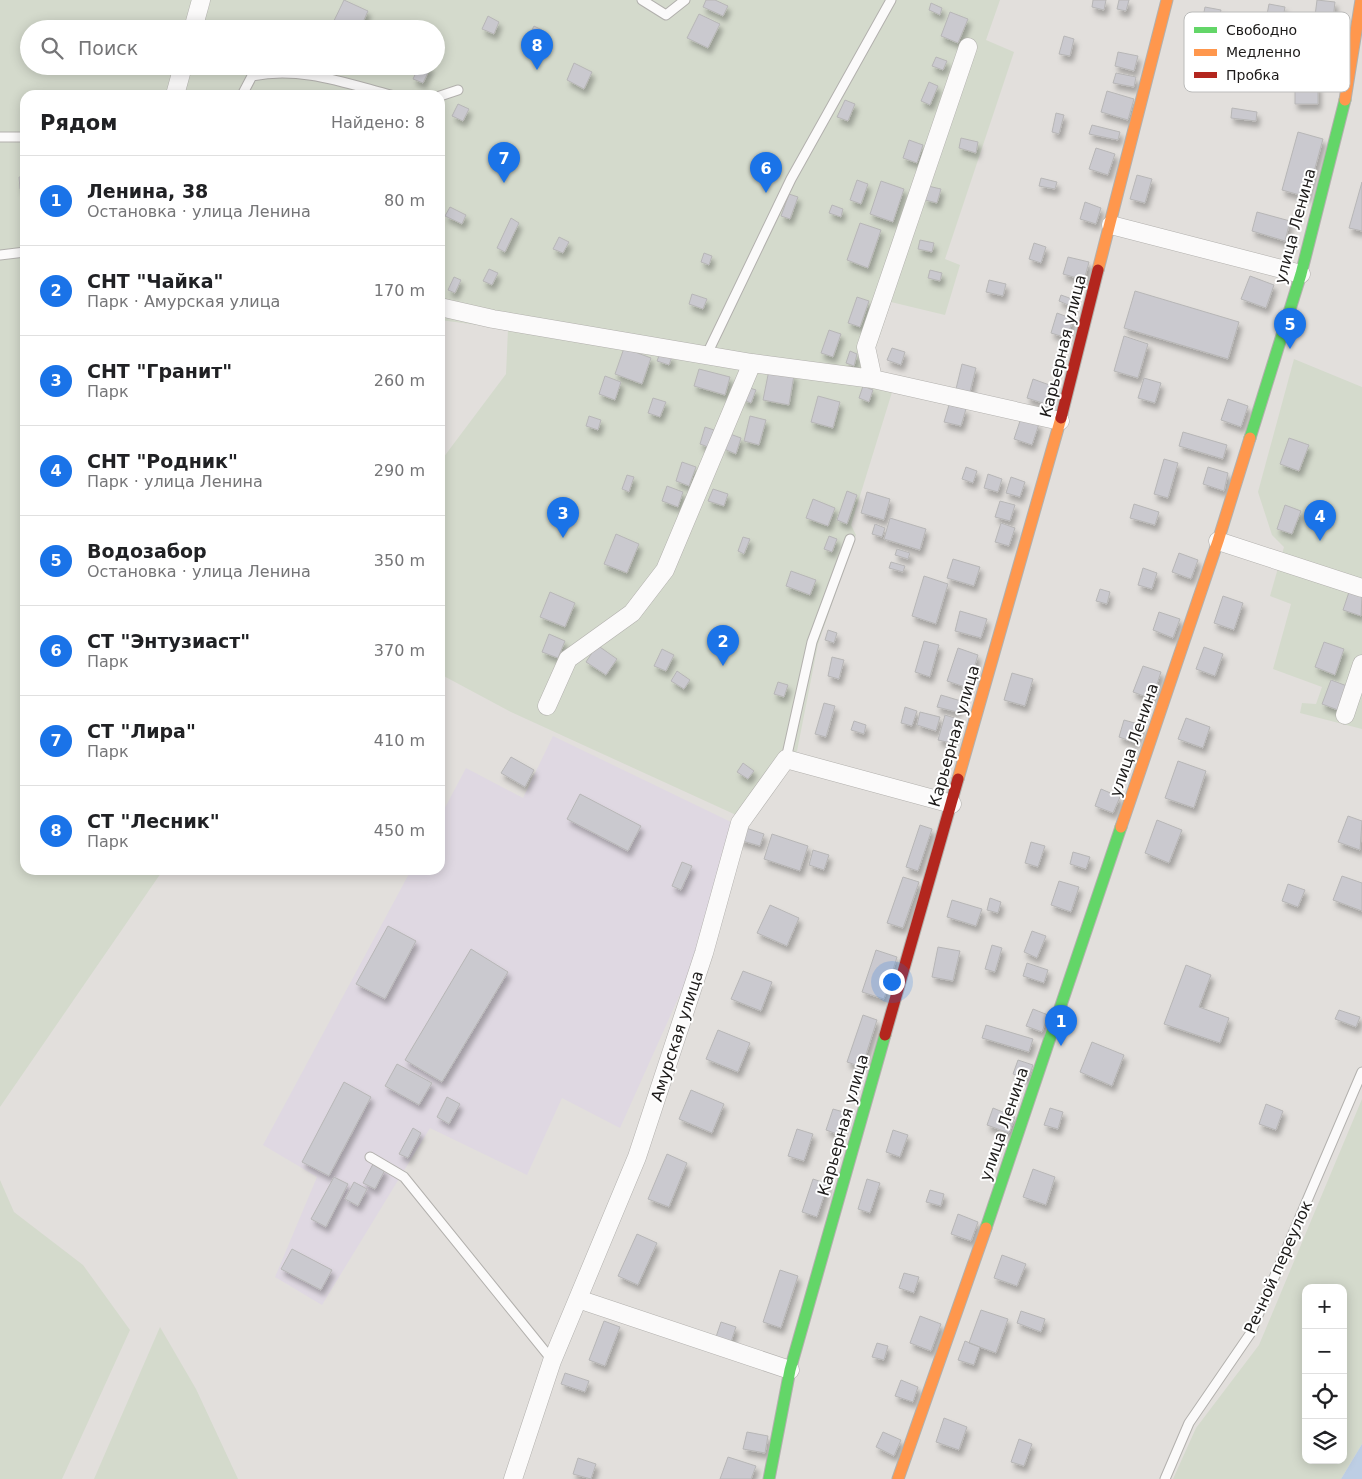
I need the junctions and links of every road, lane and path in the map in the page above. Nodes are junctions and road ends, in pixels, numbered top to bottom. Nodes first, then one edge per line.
1 (201, 0) edge
2 (642, 0) edge
3 (686, 0) edge
4 (891, 0) edge
5 (1167, 0) edge
6 (1361, 0) edge
7 (195, 20) edge
8 (968, 47) dead end
9 (1350, 69) edge
10 (181, 75) edge
11 (256, 75) edge
12 (317, 75) edge
13 (176, 90) edge
14 (245, 90) edge
15 (373, 90) edge
16 (458, 90) dead end
17 (1346, 92) edge
18 (445, 94) edge
19 (0, 137) edge
20 (20, 137) edge
21 (1111, 225) junction
22 (20, 253) edge
23 (0, 255) edge
24 (1300, 274) junction
25 (445, 308) edge
26 (707, 354) junction
27 (752, 363) junction
28 (873, 379) junction
29 (1060, 421) junction
30 (850, 539) dead end
31 (1218, 541) junction
32 (1362, 588) edge
33 (1362, 664) edge
34 (547, 706) dead end
35 (1345, 715) dead end
36 (786, 759) junction
37 (952, 804) junction
38 (1362, 1072) edge
39 (370, 1158) dead end
40 (578, 1299) junction
41 (552, 1361) junction
42 (790, 1370) junction
43 (513, 1479) edge
44 (768, 1479) edge
45 (898, 1479) edge
46 (1165, 1479) edge

1 - 7 street
2 - 3 lane
4 - 26 lane
5 - 21 street, Карьерная улица
6 - 9 street, улица Ленина
8 - 28 street
10 - 13 street
11 - 14 lane
12 - 15 lane
16 - 18 lane
17 - 24 street, улица Ленина
19 - 20 lane
21 - 24 street
21 - 29 street, Карьерная улица
22 - 23 lane
24 - 31 street, улица Ленина
25 - 26 street
26 - 27 street
27 - 28 street
27 - 34 street
28 - 29 street
29 - 37 street, Карьерная улица
30 - 36 lane
31 - 32 street
31 - 45 street, улица Ленина
33 - 35 street
36 - 37 street
36 - 40 street, Амурская улица
37 - 42 street, Карьерная улица
38 - 46 lane, Речной переулок
39 - 41 lane
40 - 41 street, Амурская улица
40 - 42 street
41 - 43 street, Амурская улица
42 - 44 street, Карьерная улица

